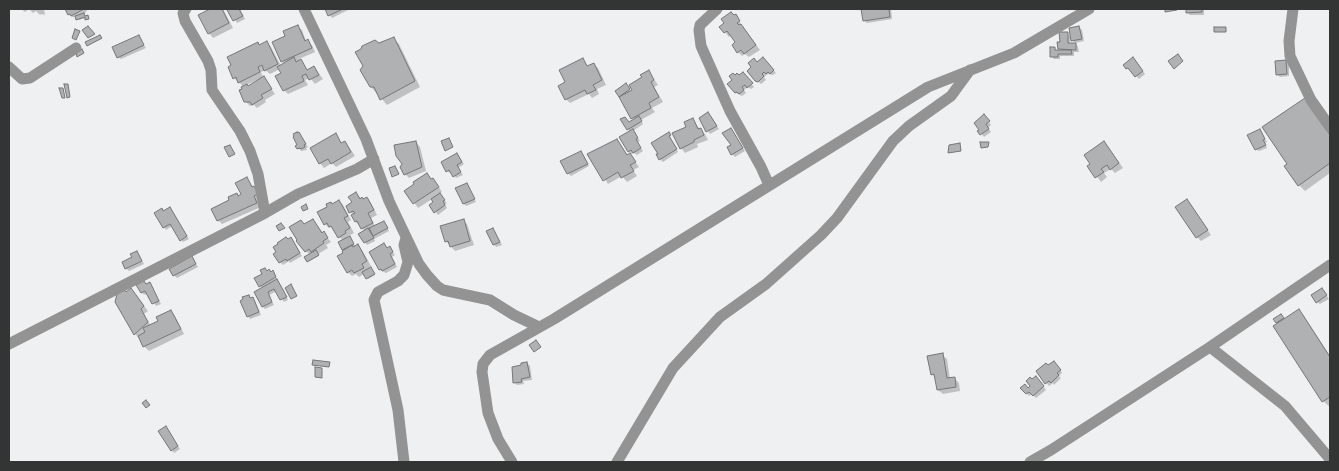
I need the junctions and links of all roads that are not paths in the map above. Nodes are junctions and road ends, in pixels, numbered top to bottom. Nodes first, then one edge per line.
1 (186, 9) edge
2 (304, 9) edge
3 (718, 9) edge
4 (1088, 9) edge
5 (1293, 9) edge
6 (76, 48) dead end
7 (9, 67) edge
8 (970, 70) junction
9 (1330, 127) edge
10 (374, 159) junction
11 (769, 186) junction
12 (266, 213) junction
13 (406, 236) junction
14 (1330, 265) edge
15 (539, 327) junction
16 (9, 344) edge
17 (1210, 347) junction
18 (1330, 459) edge
19 (404, 462) edge
20 (512, 462) edge
21 (617, 462) edge
22 (1030, 462) edge

1 - 12 street
2 - 10 street
3 - 11 street
4 - 8 street
5 - 9 street
6 - 7 street
8 - 11 street
8 - 21 street
10 - 12 street
10 - 13 street
11 - 15 street
12 - 16 street
13 - 15 street
13 - 19 street
14 - 17 street
15 - 20 street
17 - 18 street
17 - 22 street

